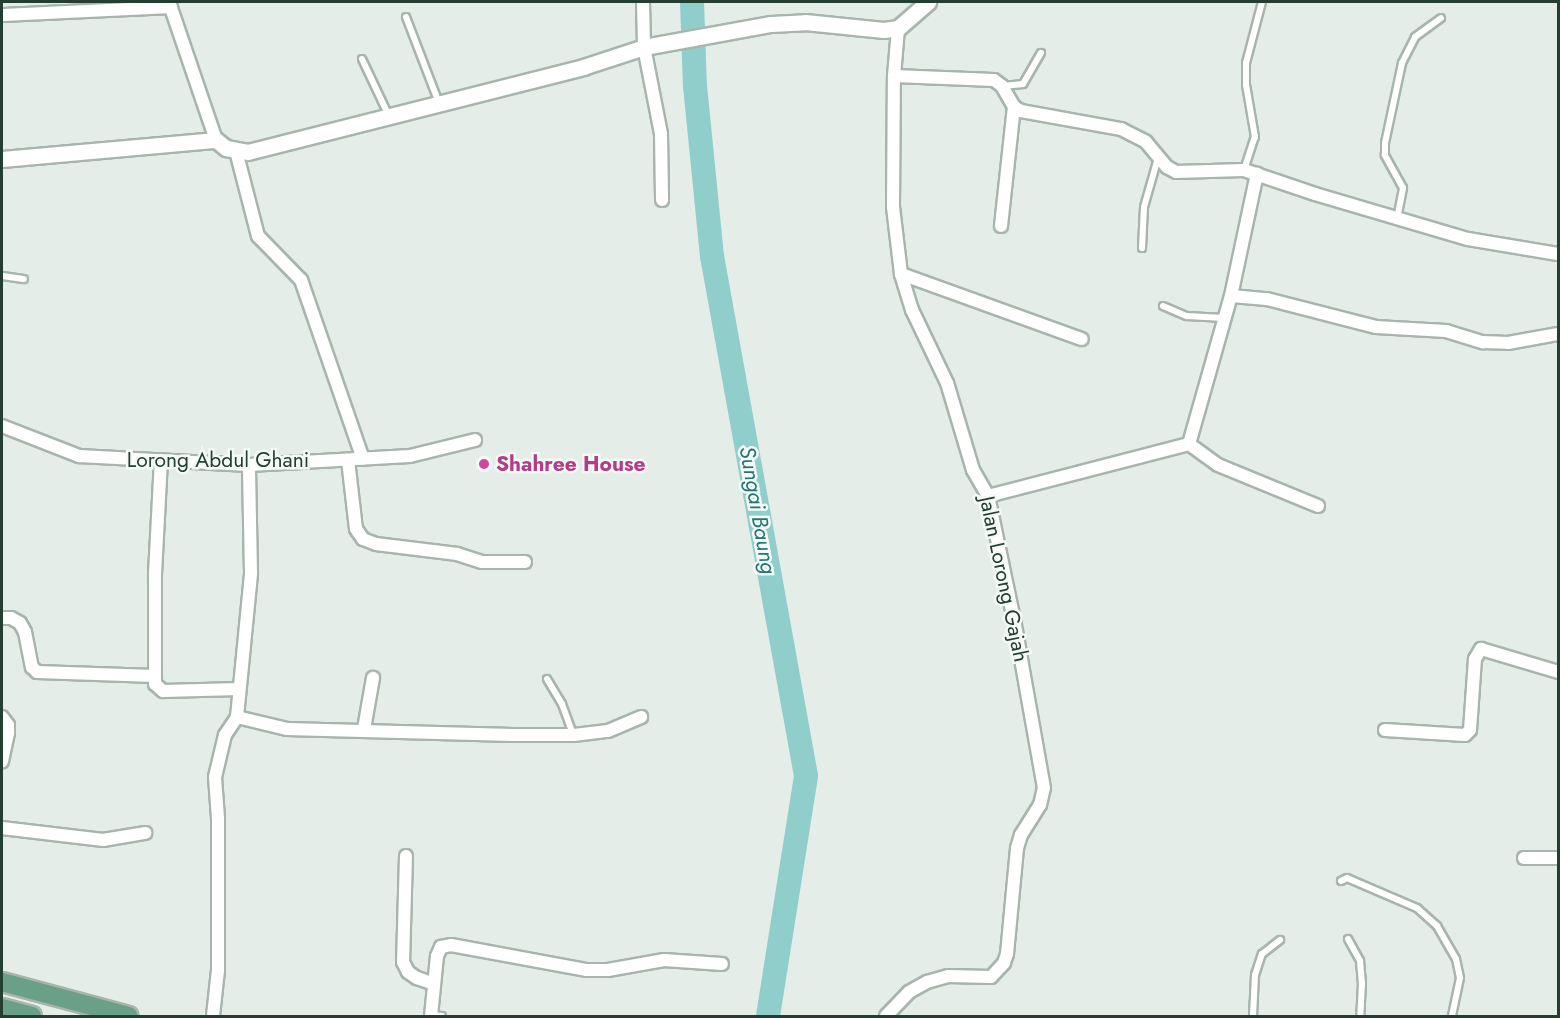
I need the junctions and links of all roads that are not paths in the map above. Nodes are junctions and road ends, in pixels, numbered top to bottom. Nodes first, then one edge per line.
1 (643, 2) edge
2 (1262, 2) edge
3 (170, 4) edge
4 (919, 4) edge
5 (2, 15) edge
6 (406, 17) dead end
7 (1441, 18) dead end
8 (898, 28) junction
9 (645, 47) junction
10 (1041, 53) dead end
11 (362, 59) dead end
12 (894, 76) junction
13 (1002, 86) junction
14 (440, 104) junction
15 (1014, 107) junction
16 (389, 117) junction
17 (216, 140) junction
18 (236, 151) junction
19 (1159, 154) junction
20 (2, 159) edge
21 (1250, 172) junction
22 (662, 200) dead end
23 (1397, 219) junction
24 (1000, 225) dead end
25 (1142, 248) dead end
26 (1558, 254) edge
27 (901, 274) junction
28 (2, 276) edge
29 (24, 279) dead end
30 (1231, 296) junction
31 (1163, 306) dead end
32 (1225, 318) junction
33 (1558, 334) edge
34 (1082, 339) dead end
35 (2, 426) edge
36 (475, 440) dead end
37 (1189, 444) junction
38 (348, 459) junction
39 (363, 459) junction
40 (161, 460) junction
41 (249, 465) junction
42 (988, 496) junction
43 (1318, 506) dead end
44 (525, 562) dead end
45 (2, 618) edge
46 (1558, 672) edge
47 (154, 676) junction
48 (373, 678) dead end
49 (547, 680) dead end
50 (239, 689) junction
51 (2, 717) edge
52 (237, 717) junction
53 (641, 717) dead end
54 (364, 729) junction
55 (1384, 730) dead end
56 (574, 735) junction
57 (2, 761) edge
58 (2, 828) edge
59 (145, 833) dead end
60 (406, 856) dead end
61 (1524, 858) dead end
62 (1558, 858) edge
63 (1341, 880) dead end
64 (1348, 939) dead end
65 (1280, 940) dead end
66 (722, 964) dead end
67 (2, 982) edge
68 (434, 984) junction
69 (2, 1008) edge
70 (435, 1016) edge
71 (32, 1017) edge
72 (129, 1017) edge
73 (213, 1017) edge
74 (886, 1017) edge
75 (1253, 1017) edge
76 (1360, 1017) edge
77 (1452, 1017) edge

1 - 9 street
2 - 21 lane
3 - 5 street
3 - 17 street
4 - 8 street
6 - 14 lane
7 - 23 lane
8 - 9 street
8 - 12 street, Jalan Lorong Gajah
9 - 14 street
9 - 22 street
10 - 13 lane
11 - 16 lane
12 - 13 street
12 - 27 street, Jalan Lorong Gajah
13 - 15 street
14 - 16 street
15 - 19 street
15 - 24 street
16 - 18 street
17 - 18 street
17 - 20 street
18 - 39 street
19 - 21 street
19 - 25 lane
21 - 23 street
21 - 30 street
23 - 26 street
27 - 34 street
27 - 42 street, Jalan Lorong Gajah
28 - 29 lane
30 - 32 street
30 - 33 street
31 - 32 lane
32 - 37 street
35 - 40 street, Lorong Abdul Ghani
36 - 39 street, Lorong Abdul Ghani
37 - 42 street
37 - 43 street
38 - 39 street, Lorong Abdul Ghani
38 - 41 street, Lorong Abdul Ghani
38 - 44 street
40 - 41 street, Lorong Abdul Ghani
40 - 47 street
41 - 50 street
42 - 74 street, Jalan Lorong Gajah
45 - 47 street
46 - 55 street
47 - 50 street
48 - 54 street
49 - 56 lane
50 - 52 street
51 - 57 street
52 - 54 street
52 - 73 street
53 - 56 street
54 - 56 street
58 - 59 street
60 - 68 street
61 - 62 street
63 - 77 lane
64 - 76 lane
65 - 75 lane
66 - 68 street
67 - 72 main road
68 - 70 street
69 - 71 main road

